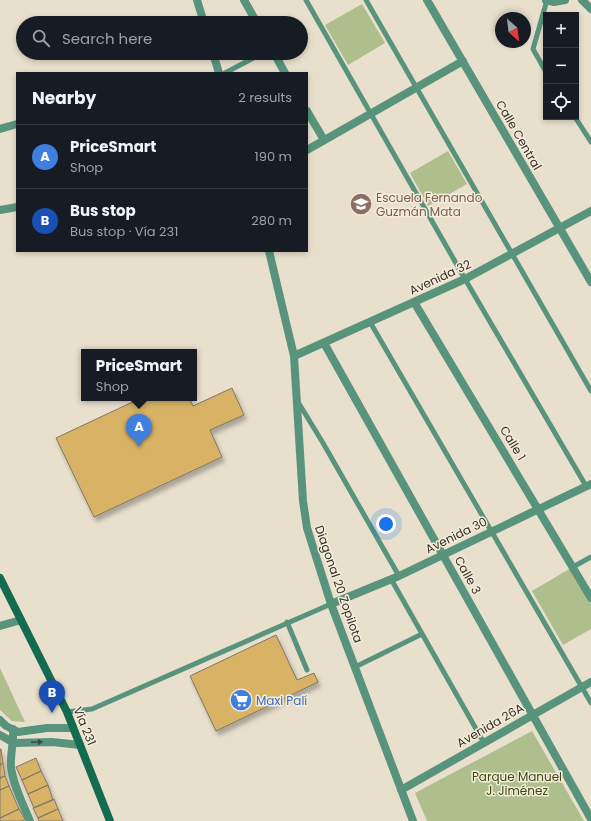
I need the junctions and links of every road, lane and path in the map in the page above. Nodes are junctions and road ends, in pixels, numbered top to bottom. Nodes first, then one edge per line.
1 (244, 0) edge
2 (306, 0) edge
3 (366, 0) edge
4 (427, 0) edge
5 (547, 0) edge
6 (565, 0) edge
7 (582, 0) edge
8 (199, 1) edge
9 (591, 10) edge
10 (202, 16) edge
11 (253, 16) edge
12 (215, 60) edge
13 (250, 60) edge
14 (278, 60) edge
15 (463, 61) junction
16 (543, 67) edge
17 (219, 72) edge
18 (227, 72) edge
19 (284, 72) edge
20 (416, 88) junction
21 (308, 113) edge
22 (370, 113) junction
23 (577, 120) edge
24 (16, 124) edge
25 (0, 129) edge
26 (324, 140) junction
27 (591, 142) edge
28 (308, 149) edge
29 (16, 207) edge
30 (0, 210) edge
31 (591, 211) edge
32 (560, 229) junction
33 (269, 252) edge
34 (512, 254) junction
35 (465, 279) junction
36 (591, 282) edge
37 (414, 302) junction
38 (370, 322) junction
39 (324, 343) junction
40 (294, 356) junction
41 (591, 391) edge
42 (296, 399) junction
43 (589, 485) edge
44 (539, 509) junction
45 (491, 531) junction
46 (442, 555) junction
47 (591, 557) edge
48 (573, 567) junction
49 (399, 576) junction
50 (0, 578) edge
51 (391, 579) junction
52 (591, 598) edge
53 (331, 604) junction
54 (21, 620) junction
55 (287, 622) junction
56 (0, 626) edge
57 (422, 634) junction
58 (356, 667) junction
59 (307, 670) dead end
60 (591, 682) edge
61 (582, 687) junction
62 (591, 703) edge
63 (67, 712) junction
64 (532, 715) junction
65 (0, 720) edge
66 (74, 728) junction
67 (13, 729) junction
68 (0, 735) edge
69 (14, 743) junction
70 (484, 743) junction
71 (80, 745) junction
72 (401, 790) junction
73 (591, 819) edge
74 (30, 821) edge
75 (110, 821) edge
76 (413, 821) edge

1 - 11 street
2 - 22 lane
3 - 20 lane
4 - 15 street, Calle Central
5 - 6 street
5 - 16 lane
7 - 9 street
8 - 10 street
12 - 17 street
13 - 18 lane
14 - 19 street
15 - 20 street
15 - 32 street, Calle Central
20 - 22 street
20 - 34 lane
21 - 26 street
22 - 26 street
22 - 35 lane
23 - 27 lane
24 - 25 street
26 - 28 street
29 - 30 street
31 - 32 street, Avenida 32
32 - 34 street, Avenida 32
32 - 36 street, Calle Central
33 - 40 street, Diagonal 20 Zopilota
34 - 35 street, Avenida 32
34 - 41 lane
35 - 37 street, Avenida 32
35 - 43 lane
37 - 38 street, Avenida 32
37 - 44 street, Calle 1
38 - 39 street, Avenida 32
38 - 45 lane
39 - 40 street, Avenida 32
39 - 46 street, Calle 3
40 - 42 street, Diagonal 20 Zopilota
42 - 49 lane
42 - 53 street, Diagonal 20 Zopilota
43 - 44 street, Avenida 30
44 - 45 street, Avenida 30
44 - 48 street, Calle 1
45 - 46 street, Avenida 30
45 - 61 lane
46 - 49 street, Avenida 30
46 - 64 street, Calle 3
47 - 48 lane
48 - 52 street, Calle 1
49 - 51 street, Avenida 30
50 - 54 main road, Vía 231
51 - 53 street, Avenida 30
51 - 57 lane
53 - 55 lane
53 - 58 street, Diagonal 20 Zopilota
54 - 56 street
54 - 63 main road, Vía 231
55 - 59 lane
55 - 63 lane
57 - 58 lane
57 - 70 lane
58 - 72 street, Diagonal 20 Zopilota
60 - 61 street, Avenida 26A
61 - 62 lane
61 - 64 street, Avenida 26A
63 - 66 main road, Vía 231
64 - 70 street, Avenida 26A
64 - 73 street, Calle 3
65 - 67 street
66 - 67 street
66 - 71 main road, Vía 231
67 - 69 street
68 - 69 street
69 -> 71 street
69 - 74 street
70 - 72 street, Avenida 26A
71 - 75 main road, Vía 231
72 - 76 street, Diagonal 20 Zopilota

